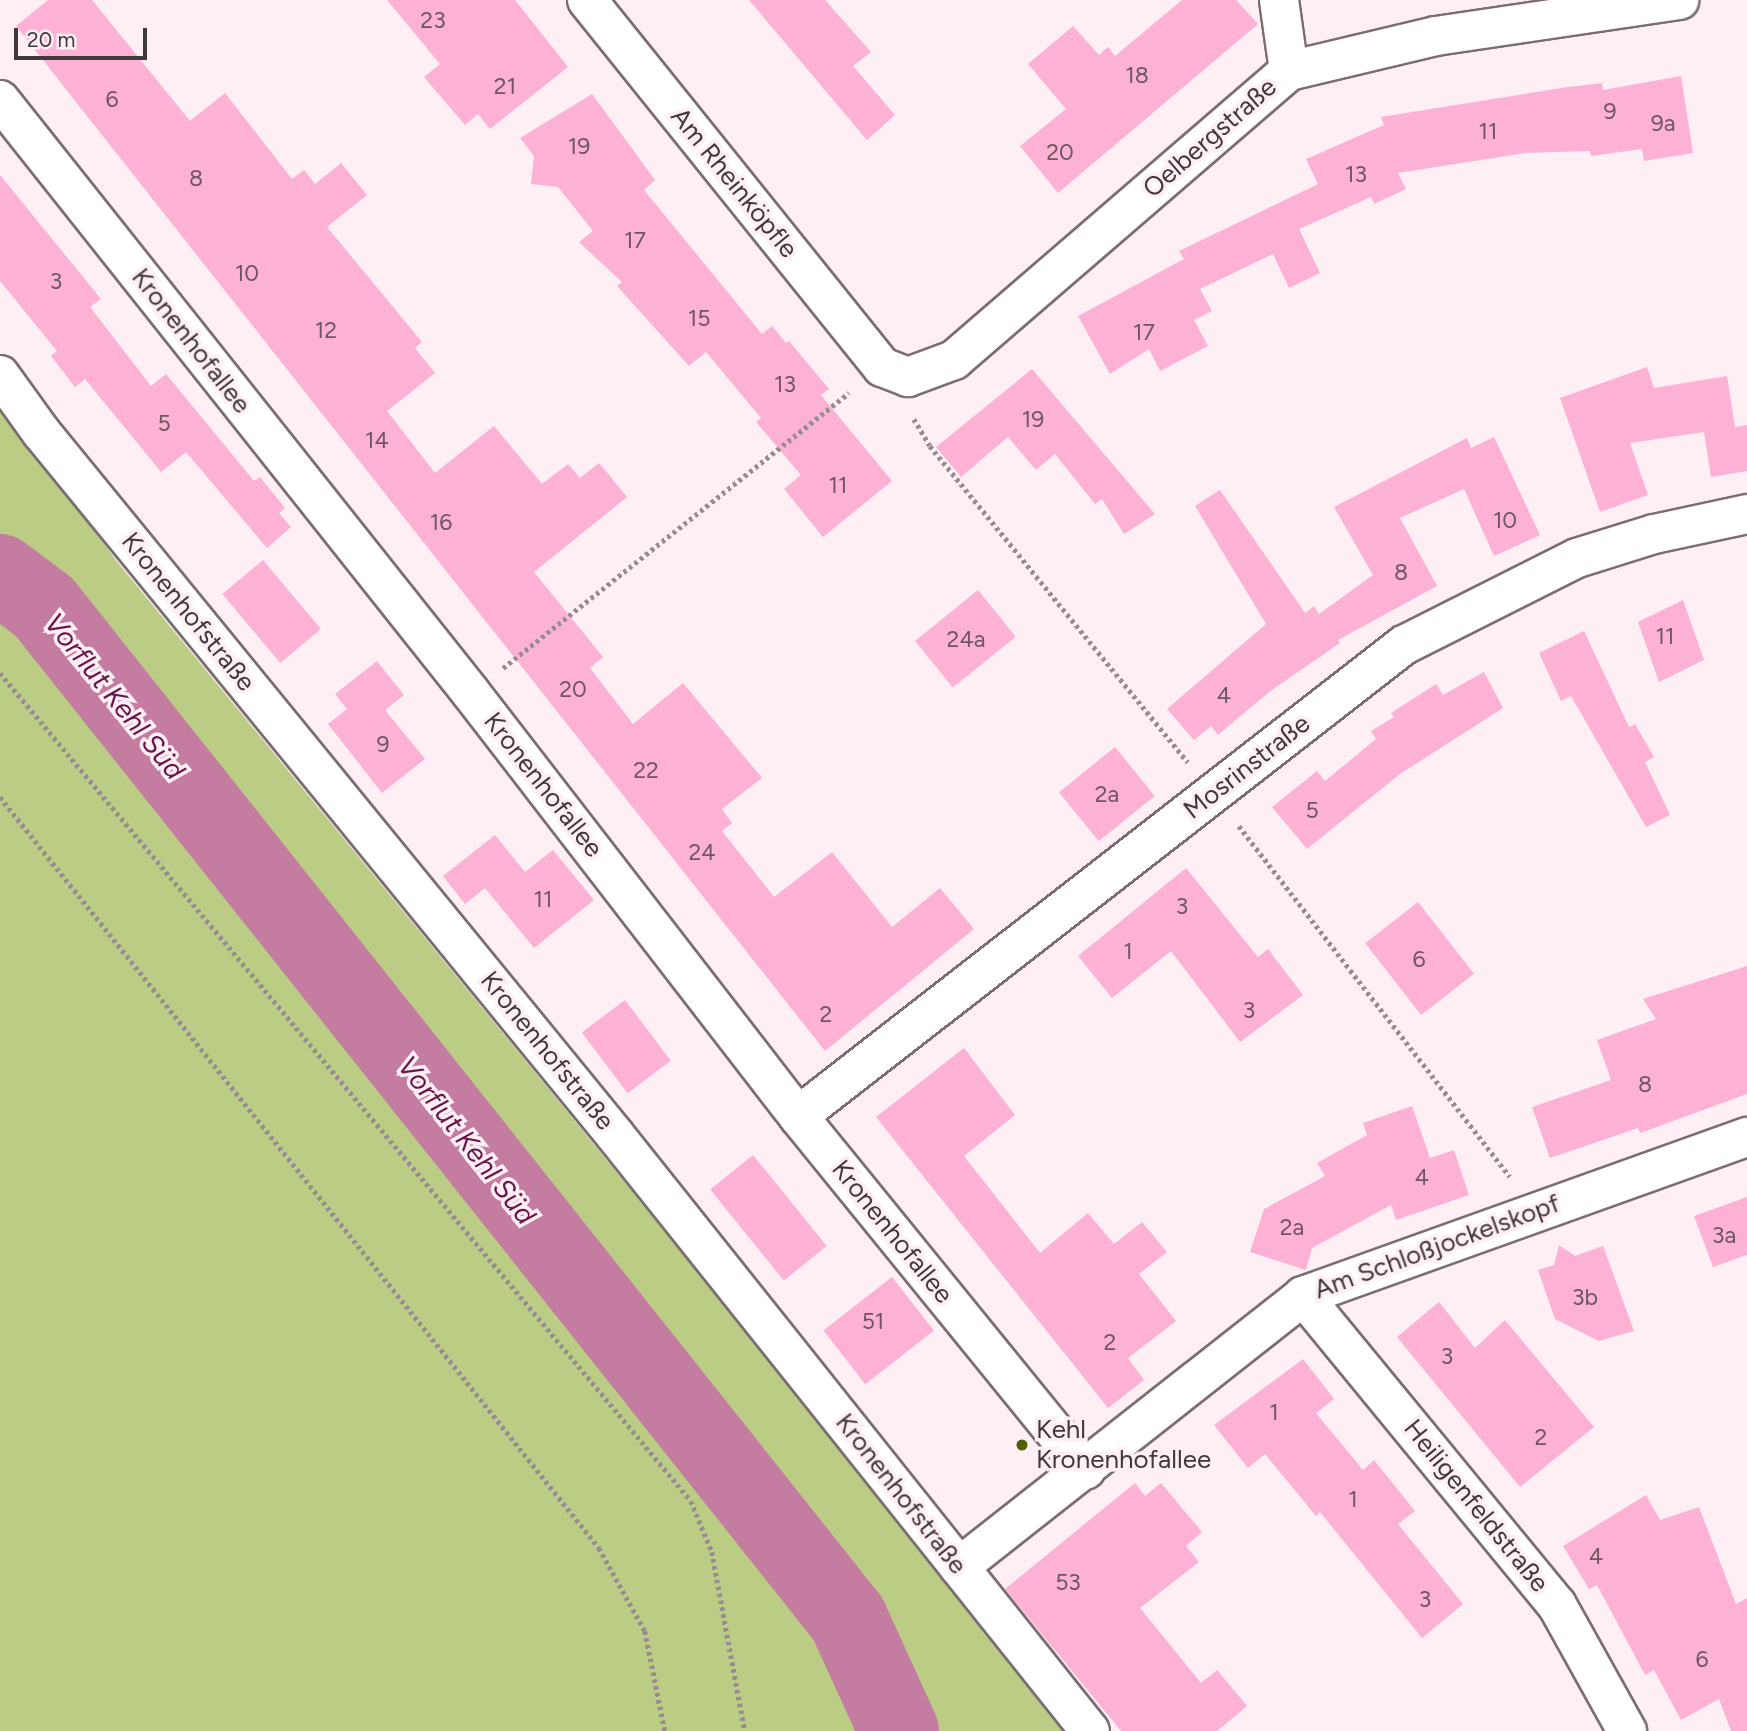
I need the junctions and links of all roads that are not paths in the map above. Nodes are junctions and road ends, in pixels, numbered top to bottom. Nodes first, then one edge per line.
1 (587, 0) edge
2 (1279, 0) edge
3 (1679, 0) edge
4 (1289, 71) junction
5 (0, 100) edge
6 (882, 367) joint
7 (0, 375) edge
8 (1747, 514) edge
9 (798, 1116) junction
10 (1747, 1137) edge
11 (1303, 1296) junction
12 (1086, 1470) junction
13 (959, 1567) junction
14 (1090, 1731) edge
15 (1627, 1731) edge

1 - 6 street, Am Rheinköpfle
2 - 4 street
3 - 4 street, Oelbergstraße
4 - 6 street, Oelbergstraße
5 - 9 street, Kronenhofallee
7 - 13 street, Kronenhofstraße
8 - 9 street, Mosrinstraße
9 - 12 street, Kronenhofallee
10 - 11 street, Am Schloßjockelskopf
11 - 12 street, Am Schloßjockelskopf
11 - 15 street, Heiligenfeldstraße
12 - 13 street, Am Schloßjockelskopf
13 - 14 street, Kronenhofstraße

